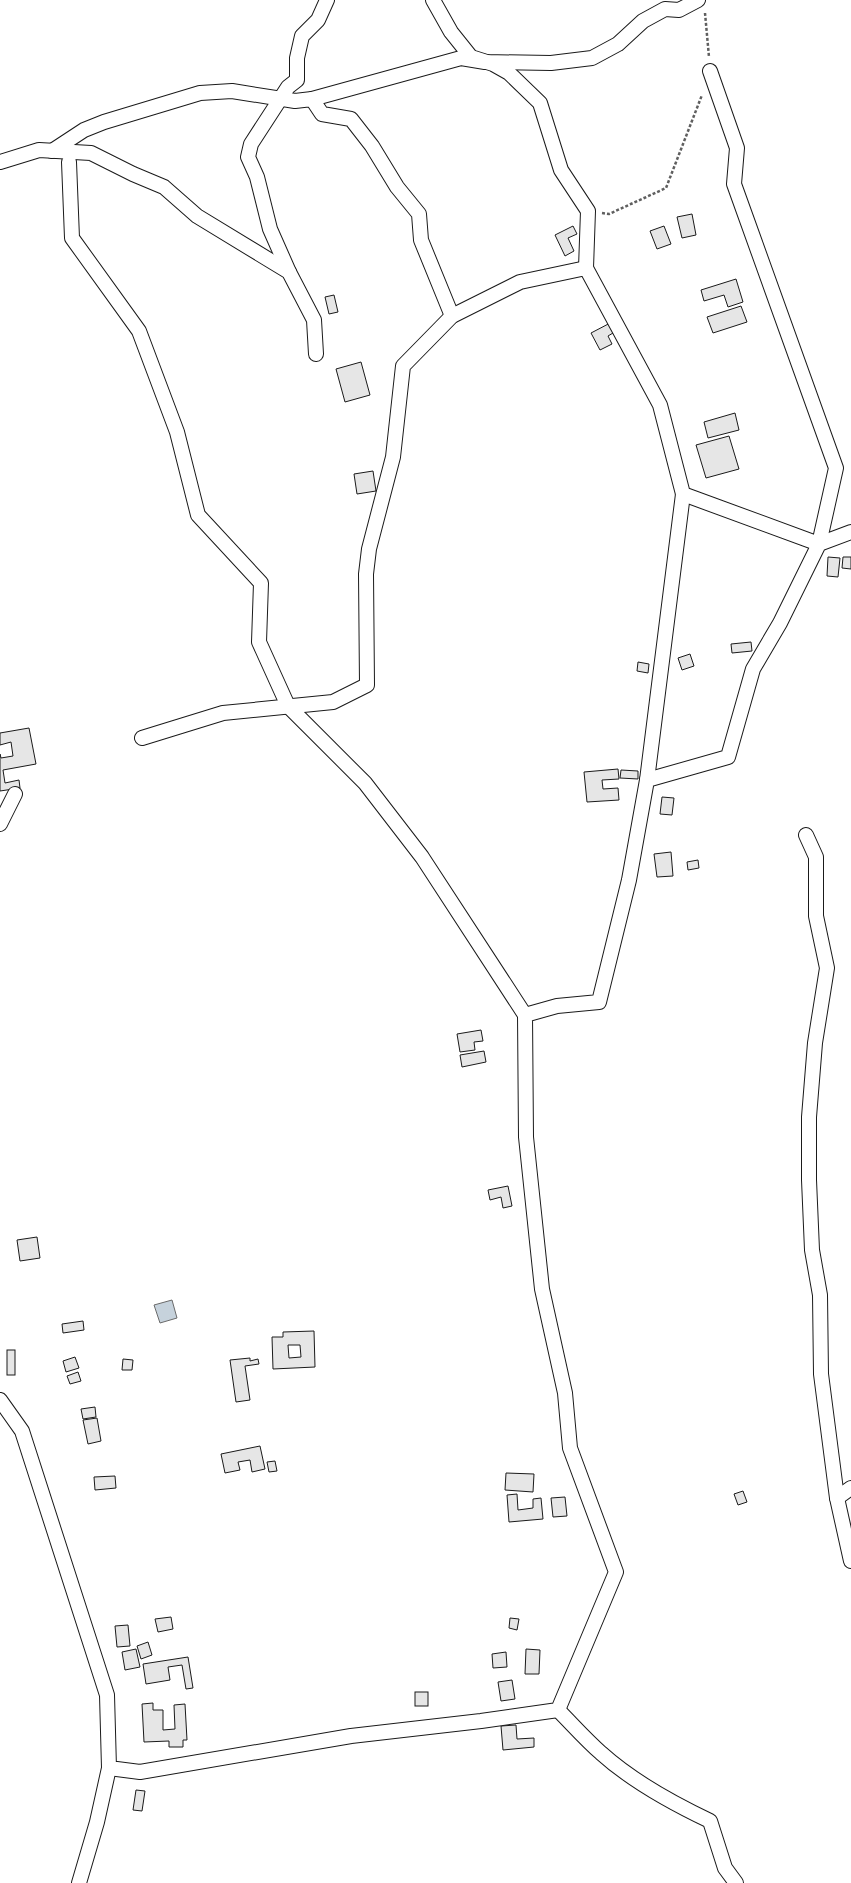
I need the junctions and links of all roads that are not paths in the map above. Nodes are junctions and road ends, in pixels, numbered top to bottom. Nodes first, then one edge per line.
1 (327, 0) edge
2 (433, 0) edge
3 (701, 4) edge
4 (485, 62) junction
5 (710, 71) road end
6 (282, 99) junction
7 (312, 99) junction
8 (52, 151) junction
9 (0, 162) edge
10 (69, 162) dead end
11 (586, 268) junction
12 (288, 272) junction
13 (452, 316) junction
14 (316, 354) dead end
15 (683, 494) junction
16 (851, 532) edge
17 (819, 544) junction
18 (288, 706) junction
19 (142, 738) dead end
20 (647, 780) junction
21 (16, 794) dead end
22 (0, 824) edge
23 (806, 834) dead end
24 (525, 1015) junction
25 (0, 1400) edge
26 (851, 1488) edge
27 (838, 1498) junction
28 (851, 1561) edge
29 (558, 1710) junction
30 (108, 1768) junction
31 (79, 1883) edge
32 (736, 1883) edge

1 - 6 street
2 - 4 street
3 - 4 street
4 - 7 street
4 - 11 street
5 - 17 street
6 - 7 street
6 - 8 street
6 - 12 street
7 - 13 street
8 - 9 street
8 - 12 street
10 - 18 street
11 - 13 street
11 - 15 street
12 - 14 street
13 - 18 street
15 - 17 street
15 - 20 street
16 - 17 street
17 - 20 street
18 - 19 street
18 - 24 street
20 - 24 street
21 - 22 street
23 - 27 street
24 - 29 street
25 - 30 street
26 - 27 street
27 - 28 street
29 - 30 street
29 - 32 street
30 - 31 street

